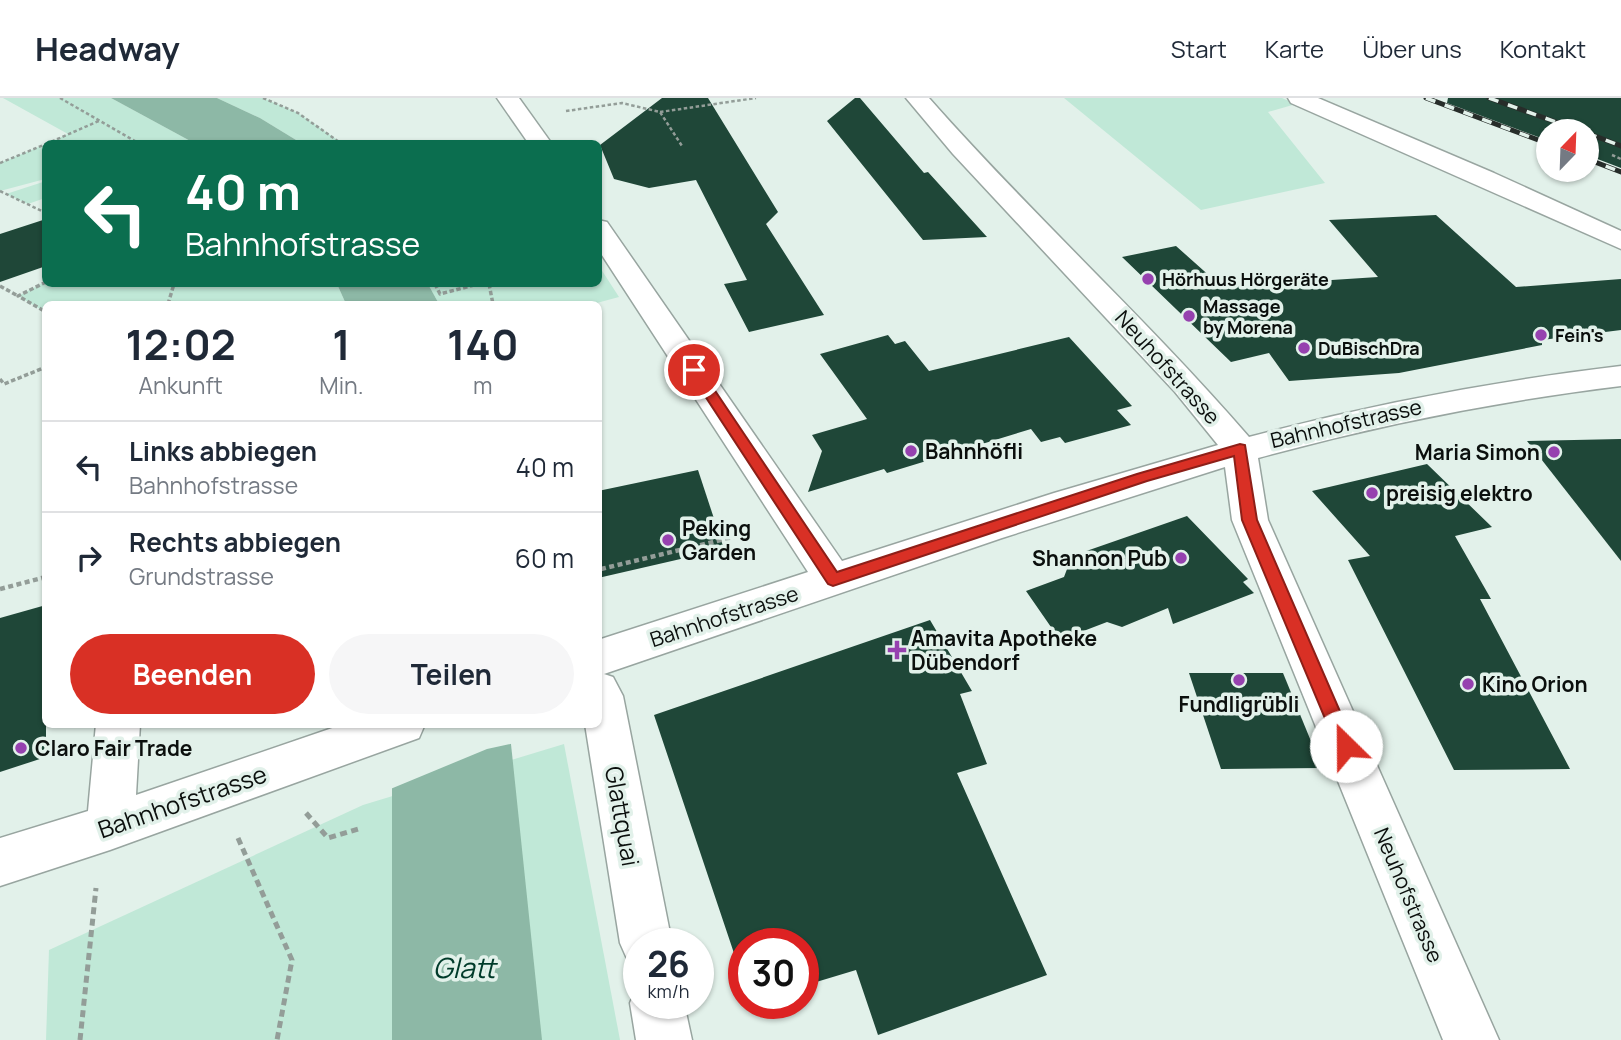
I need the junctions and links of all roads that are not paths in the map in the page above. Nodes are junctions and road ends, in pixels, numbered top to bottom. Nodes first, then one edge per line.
1 (508, 98) edge
2 (917, 98) edge
3 (1299, 98) edge
4 (538, 140) edge
5 (602, 234) edge
6 (1621, 240) edge
7 (1616, 368) edge
8 (1240, 449) junction
9 (833, 579) junction
10 (602, 657) edge
11 (602, 695) edge
12 (118, 728) edge
13 (391, 728) edge
14 (110, 827) junction
15 (0, 862) edge
16 (643, 928) edge
17 (660, 1019) edge
18 (664, 1040) edge
19 (1471, 1040) edge

1 - 4 street
2 - 8 street, Neuhofstrasse
3 - 6 street
5 - 9 street
7 - 8 street, Bahnhofstrasse
8 - 9 street, Bahnhofstrasse
8 - 19 street, Neuhofstrasse
9 - 10 street, Bahnhofstrasse
11 - 16 street, Glattquai
12 - 14 street
13 - 14 street, Bahnhofstrasse
14 - 15 street, Bahnhofstrasse
17 - 18 street

